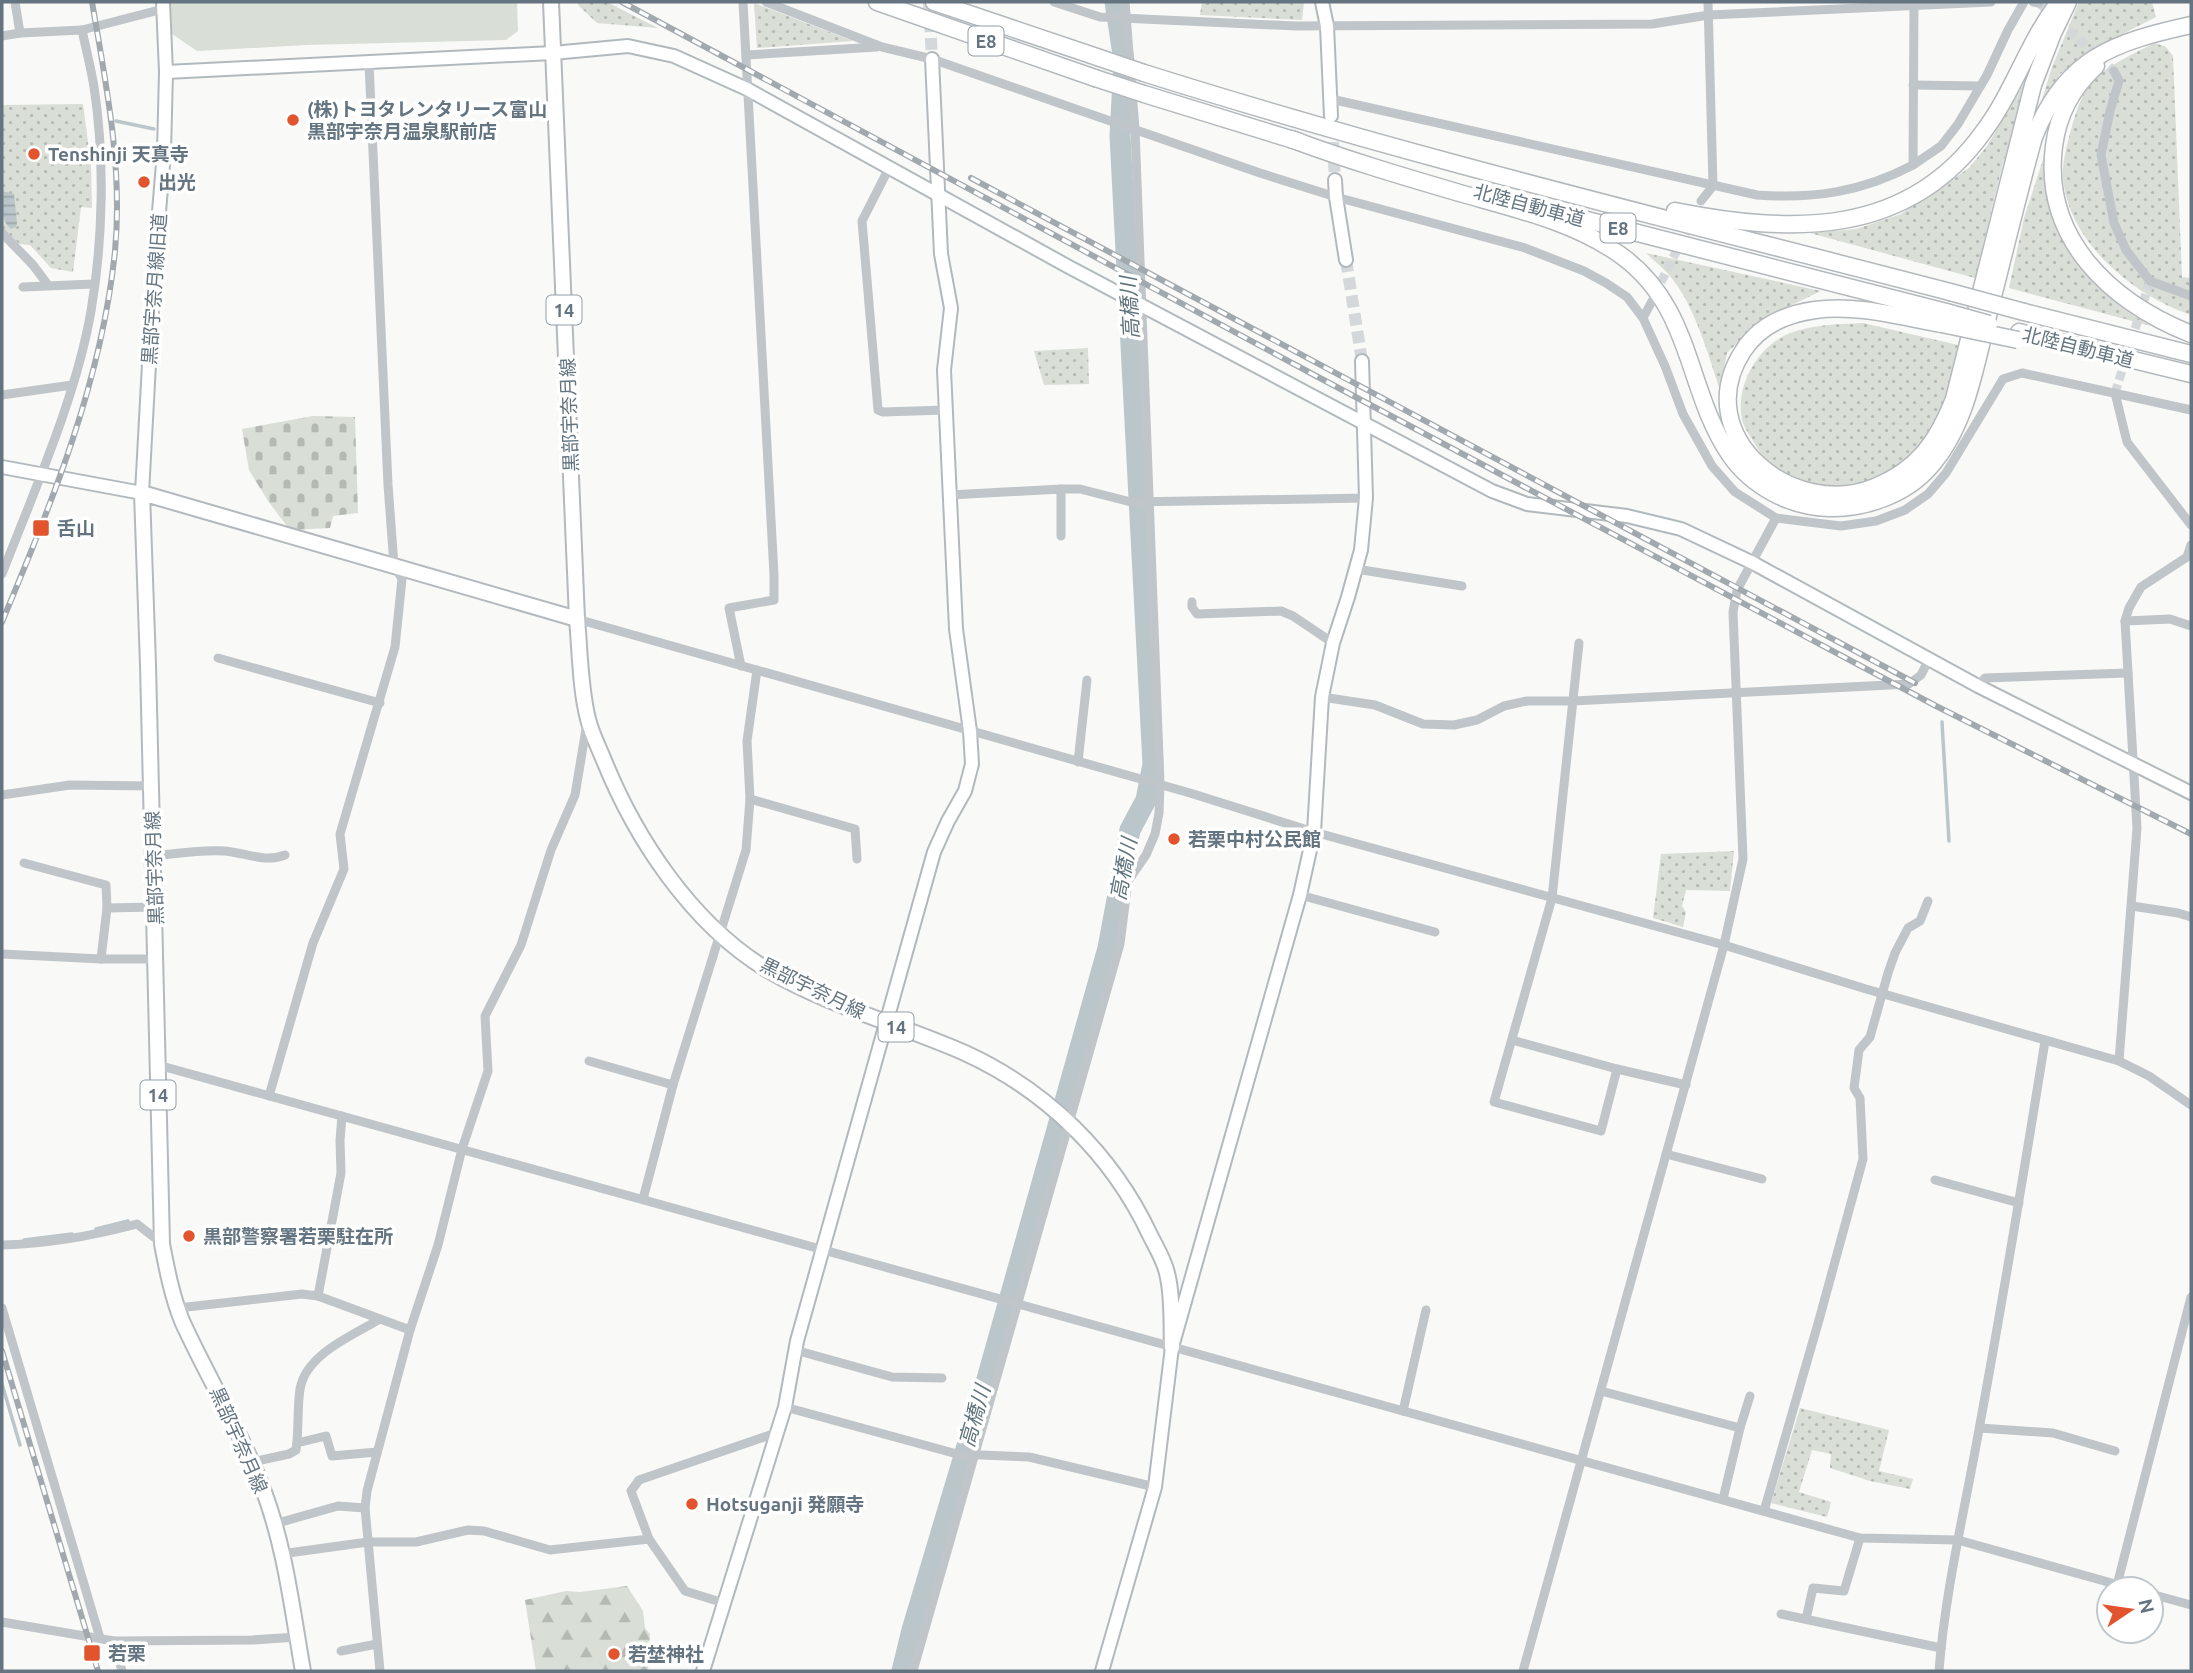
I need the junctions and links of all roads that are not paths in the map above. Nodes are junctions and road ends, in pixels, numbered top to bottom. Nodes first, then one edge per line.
1 (15, 2) edge
2 (551, 2) edge
3 (743, 2) edge
4 (766, 2) edge
5 (877, 2) edge
6 (934, 2) edge
7 (1054, 2) edge
8 (1125, 2) edge
9 (1322, 2) edge
10 (1708, 2) edge
11 (1991, 2) edge
12 (2024, 2) edge
13 (2059, 2) edge
14 (2068, 2) edge
15 (1914, 4) edge
16 (163, 5) edge
17 (1709, 15) junction
18 (1126, 19) junction
19 (2191, 25) edge
20 (1327, 26) junction
21 (82, 30) junction
22 (20, 33) junction
23 (2, 36) edge
24 (2149, 36) junction
25 (882, 47) junction
26 (553, 53) junction
27 (746, 55) junction
28 (932, 59) junction
29 (369, 63) junction
30 (2114, 71) dead end
31 (166, 72) junction
32 (1913, 85) junction
33 (1980, 86) junction
34 (747, 89) junction
35 (1331, 99) junction
36 (1331, 116) tunnel mouth
37 (1135, 129) junction
38 (1291, 139) junction
39 (1913, 164) junction
40 (1467, 167) junction
41 (889, 168) junction
42 (1335, 180) tunnel mouth
43 (1713, 186) junction
44 (938, 195) junction
45 (1336, 197) junction
46 (1701, 201) dead end
47 (4, 238) edge
48 (1346, 260) tunnel mouth
49 (94, 284) junction
50 (48, 285) junction
51 (23, 287) dead end
52 (2191, 296) edge
53 (1652, 301) tunnel mouth
54 (1140, 305) junction
55 (1643, 318) junction
56 (1944, 318) junction
57 (2191, 334) edge
58 (2191, 354) edge
59 (1362, 361) tunnel mouth
60 (2191, 374) edge
61 (72, 385) junction
62 (2115, 393) junction
63 (2, 395) edge
64 (946, 410) junction
65 (2191, 410) edge
66 (1365, 424) junction
67 (2, 467) edge
68 (41, 473) junction
69 (1061, 489) junction
70 (142, 493) junction
71 (950, 495) junction
72 (1366, 498) junction
73 (1149, 502) junction
74 (1776, 518) junction
75 (2191, 525) edge
76 (1061, 537) dead end
77 (2191, 545) edge
78 (1753, 563) junction
79 (394, 565) junction
80 (1356, 569) junction
81 (2, 574) edge
82 (1462, 586) dead end
83 (1192, 602) dead end
84 (578, 619) junction
85 (2125, 621) junction
86 (2191, 626) edge
87 (1579, 642) dead end
88 (1333, 643) junction
89 (219, 658) dead end
90 (1929, 659) junction
91 (741, 666) junction
92 (757, 670) junction
93 (2128, 673) junction
94 (1087, 680) dead end
95 (1978, 686) junction
96 (1737, 691) junction
97 (1322, 697) junction
98 (1573, 701) junction
99 (380, 703) junction
100 (588, 720) junction
101 (970, 731) junction
102 (1078, 762) junction
103 (2134, 763) junction
104 (1160, 784) junction
105 (151, 786) junction
106 (2191, 793) edge
107 (2, 795) edge
108 (750, 799) junction
109 (1314, 832) junction
110 (285, 855) dead end
111 (153, 856) junction
112 (857, 859) dead end
113 (24, 863) dead end
114 (1300, 895) junction
115 (1552, 898) junction
116 (1928, 901) dead end
117 (2132, 906) junction
118 (155, 907) junction
119 (107, 908) junction
120 (2191, 917) edge
121 (1434, 932) dead end
122 (720, 933) junction
123 (1724, 945) junction
124 (2, 954) edge
125 (101, 959) junction
126 (156, 959) junction
127 (1882, 993) junction
128 (886, 1023) junction
129 (1512, 1040) junction
130 (2045, 1041) junction
131 (589, 1061) dead end
132 (2119, 1061) junction
133 (158, 1065) junction
134 (1617, 1069) junction
135 (673, 1085) junction
136 (1686, 1085) junction
137 (269, 1096) junction
138 (2191, 1105) edge
139 (342, 1116) junction
140 (1069, 1124) junction
141 (463, 1149) junction
142 (1667, 1154) junction
143 (1762, 1179) dead end
144 (1935, 1180) dead end
145 (643, 1199) junction
146 (2019, 1203) junction
147 (162, 1238) junction
148 (2, 1245) edge
149 (822, 1249) junction
150 (318, 1296) junction
151 (2191, 1297) edge
152 (1018, 1303) junction
153 (2, 1308) edge
154 (178, 1308) junction
155 (1426, 1310) dead end
156 (380, 1319) junction
157 (410, 1330) junction
158 (1172, 1347) junction
159 (795, 1350) junction
160 (942, 1378) dead end
161 (1601, 1391) junction
162 (1750, 1396) dead end
163 (785, 1407) junction
164 (1403, 1411) junction
165 (1740, 1428) junction
166 (1979, 1428) junction
167 (776, 1433) junction
168 (297, 1443) junction
169 (2115, 1451) dead end
170 (377, 1452) junction
171 (975, 1455) junction
172 (1583, 1461) junction
173 (252, 1462) junction
174 (1155, 1487) junction
175 (1723, 1499) junction
176 (365, 1508) junction
177 (1764, 1511) junction
178 (274, 1524) junction
179 (1860, 1538) junction
180 (649, 1539) junction
181 (1958, 1540) junction
182 (368, 1542) junction
183 (281, 1554) junction
184 (2120, 1575) edge
185 (2095, 1579) edge
186 (2165, 1598) edge
187 (723, 1603) junction
188 (2191, 1605) edge
189 (1782, 1614) dead end
190 (1806, 1619) junction
191 (2, 1622) edge
192 (297, 1637) junction
193 (100, 1638) junction
194 (114, 1641) junction
195 (377, 1644) junction
196 (1941, 1648) junction
197 (341, 1651) dead end
198 (122, 1671) edge
199 (303, 1671) edge
200 (380, 1671) edge
201 (703, 1671) edge
202 (913, 1671) edge
203 (1102, 1671) edge
204 (1522, 1671) edge
205 (1939, 1671) edge

1 - 22 street
2 - 26 main road, 黒部宇奈月線 / 14
3 - 27 street
4 - 25 street
5 - 38 highway, 北陸自動車道 / E8, bridge
6 - 40 highway, 北陸自動車道 / E8, bridge
7 - 18 street
8 - 18 street
9 - 20 street
10 - 17 street
11 - 15 street
12 - 33 street
13 - 40 highway
14 - 56 highway
15 - 17 street
15 - 32 street
16 - 21 street
16 - 31 street, 黒部宇奈月線旧道
17 - 20 street
17 - 43 street
18 - 20 street
18 - 37 street
19 - 24 highway
20 - 35 street
21 - 22 street
21 - 49 street
22 - 23 street
24 - 38 highway
24 - 57 highway
25 - 27 street
25 - 28 street
26 - 29 street
26 - 34 street
26 - 84 main road, 黒部宇奈月線 / 14
27 - 34 street
28 - 37 street
28 - 44 street
29 - 31 street
29 - 79 street
30 - 52 street
31 - 70 street, 黒部宇奈月線旧道
32 - 33 street
32 - 39 street
33 - 39 street
34 - 41 street
34 - 91 street
35 - 36 street
35 - 43 street
37 - 45 street
37 - 54 street
38 - 56 highway, 北陸自動車道 / E8
39 - 43 street
40 - 58 highway, 北陸自動車道 / E8, bridge
41 - 44 street
41 - 64 street
42 - 45 street
43 - 46 street
44 - 54 street
44 - 64 street
45 - 48 street
45 - 55 street
47 - 50 street
49 - 50 street
49 - 61 street
50 - 51 street
53 - 55 street
54 - 66 street
54 - 73 street
55 - 74 street
56 - 60 highway, 北陸自動車道 / E8, bridge
59 - 66 street
61 - 63 street
61 - 68 street
62 - 65 street
62 - 74 street
62 - 75 street
64 - 71 street
66 - 72 street
66 - 78 street
67 - 68 street
68 - 70 street
68 - 81 street
69 - 71 street
69 - 73 street
69 - 76 street
70 - 79 main road
70 - 105 main road, 黒部宇奈月線 / 14
71 - 101 street
72 - 73 street
72 - 80 street
73 - 104 street
74 - 78 street
77 - 85 street
78 - 90 street
78 - 96 street
79 - 84 main road
79 - 99 street
80 - 82 street
80 - 88 street
83 - 88 street
84 - 91 street
84 - 100 main road, 黒部宇奈月線 / 14
85 - 86 street
85 - 93 street
87 - 98 street
88 - 97 street
89 - 99 street
90 - 95 street
90 - 96 street
91 - 92 street
92 - 101 street
92 - 108 street
93 - 95 street
93 - 103 street
94 - 102 street
95 - 103 street
96 - 98 street
96 - 123 street
97 - 98 street
97 - 109 street
98 - 115 street
99 - 137 street
100 - 122 main road, 黒部宇奈月線 / 14
100 - 141 street
101 - 102 street
101 - 128 street
102 - 104 street
103 - 106 street
103 - 117 street
104 - 109 street
104 - 140 street
105 - 107 street
105 - 111 main road, 黒部宇奈月線 / 14
108 - 112 street
108 - 122 street
109 - 114 street
109 - 115 street
110 - 111 street
111 - 118 main road, 黒部宇奈月線 / 14
113 - 119 street
114 - 121 street
114 - 158 street
115 - 123 street
115 - 129 street
116 - 127 street
117 - 120 street
117 - 132 street
118 - 119 street
118 - 126 main road, 黒部宇奈月線 / 14
119 - 125 street
122 - 128 main road, 黒部宇奈月線 / 14
122 - 135 street
123 - 127 street
123 - 136 street
124 - 125 street
125 - 126 street
126 - 133 main road, 黒部宇奈月線 / 14
127 - 130 street
127 - 177 street
128 - 140 main road, 黒部宇奈月線 / 14
128 - 149 street
129 - 134 street
129 - 134 street
130 - 132 street
130 - 146 street
131 - 135 street
132 - 138 street
133 - 137 street
133 - 147 main road, 黒部宇奈月線 / 14
134 - 136 street
135 - 145 street
136 - 142 street
137 - 139 street
139 - 141 street
139 - 150 street
140 - 152 street
140 - 158 main road, 黒部宇奈月線 / 14
141 - 145 street
141 - 157 street
142 - 143 street
142 - 161 street
144 - 146 street
145 - 149 street
146 - 166 street
147 - 148 street
147 - 154 main road, 黒部宇奈月線 / 14
149 - 152 street
149 - 159 street
150 - 154 street
150 - 156 street
151 - 184 street
152 - 158 street
152 - 171 street
153 - 193 street
154 - 173 main road, 黒部宇奈月線 / 14
155 - 164 street
156 - 157 street
156 - 168 street
157 - 170 street
158 - 164 street
158 - 174 street
159 - 160 street
159 - 163 street
161 - 165 street
161 - 172 street
162 - 165 street
163 - 167 street
163 - 171 street
164 - 172 street
165 - 175 street
166 - 169 street
166 - 181 street
167 - 180 street
167 - 187 street
168 - 170 street
168 - 173 street
170 - 176 street
171 - 174 street
171 - 202 street
172 - 175 street
172 - 204 street
173 - 178 main road, 黒部宇奈月線 / 14
174 - 203 street
175 - 177 street
176 - 178 street
176 - 182 street
177 - 179 street
178 - 183 main road, 黒部宇奈月線 / 14
179 - 181 street
179 - 190 street
180 - 182 street
180 - 187 street
181 - 185 street
181 - 196 street
182 - 183 street
182 - 195 street
183 - 192 main road, 黒部宇奈月線 / 14
186 - 188 street
187 - 201 street
189 - 190 street
190 - 196 street
191 - 193 street
192 - 194 street
192 - 199 main road, 黒部宇奈月線 / 14
193 - 194 street
194 - 198 street
195 - 197 street
195 - 200 street
196 - 205 street

